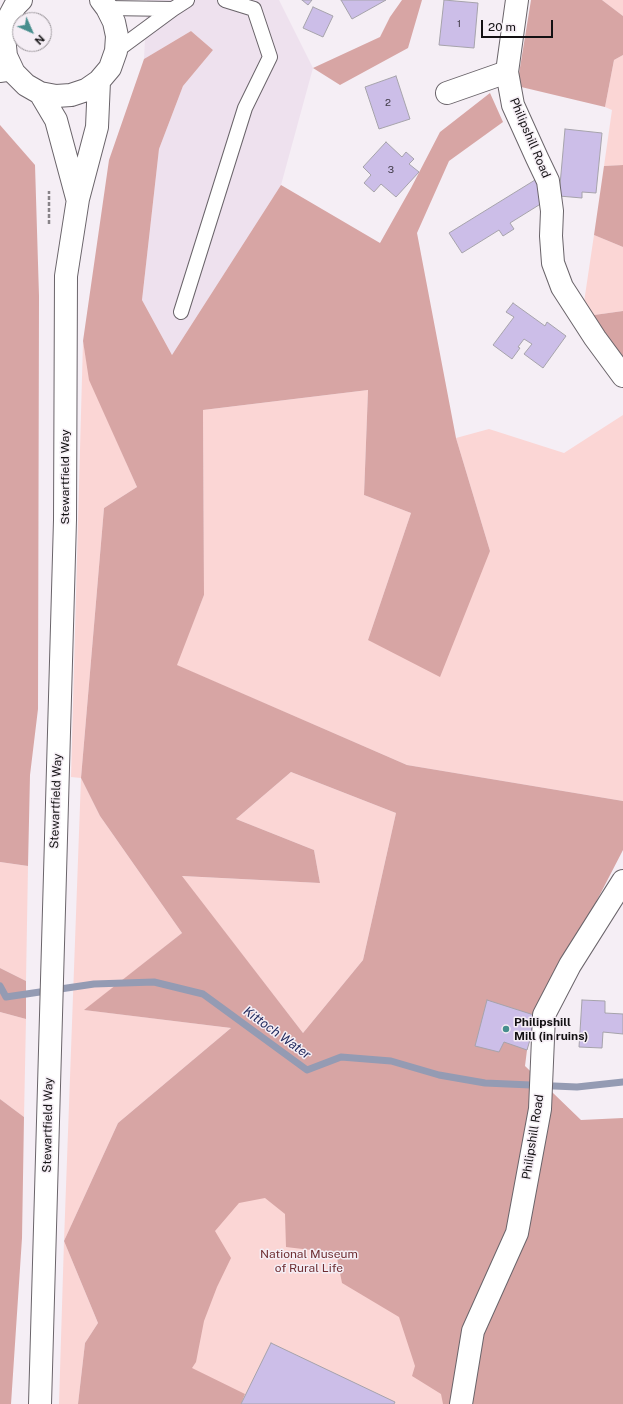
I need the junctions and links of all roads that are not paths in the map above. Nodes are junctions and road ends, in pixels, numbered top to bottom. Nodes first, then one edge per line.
1 (21, 0) edge
2 (187, 0) edge
3 (225, 0) edge
4 (517, 0) edge
5 (104, 4) edge
6 (173, 9) junction
7 (2, 38) edge
8 (116, 51) junction
9 (507, 72) junction
10 (7, 74) edge
11 (99, 81) junction
12 (40, 93) junction
13 (447, 93) dead end
14 (78, 199) junction
15 (181, 312) dead end
16 (623, 376) edge
17 (623, 881) edge
18 (40, 1404) edge
19 (461, 1404) edge

1 - 7 street
2 - 6 lane
3 - 15 lane
4 - 9 street, Philipshill Road
5 - 6 lane
5 - 8 street
6 - 8 lane
7 - 10 street
8 - 11 street
9 - 13 street
9 - 16 street, Philipshill Road
10 - 12 street
11 - 12 street
11 - 14 street, Stewartfield Way
12 - 14 street, Stewartfield Way
14 - 18 street, Stewartfield Way
17 - 19 street, Philipshill Road

